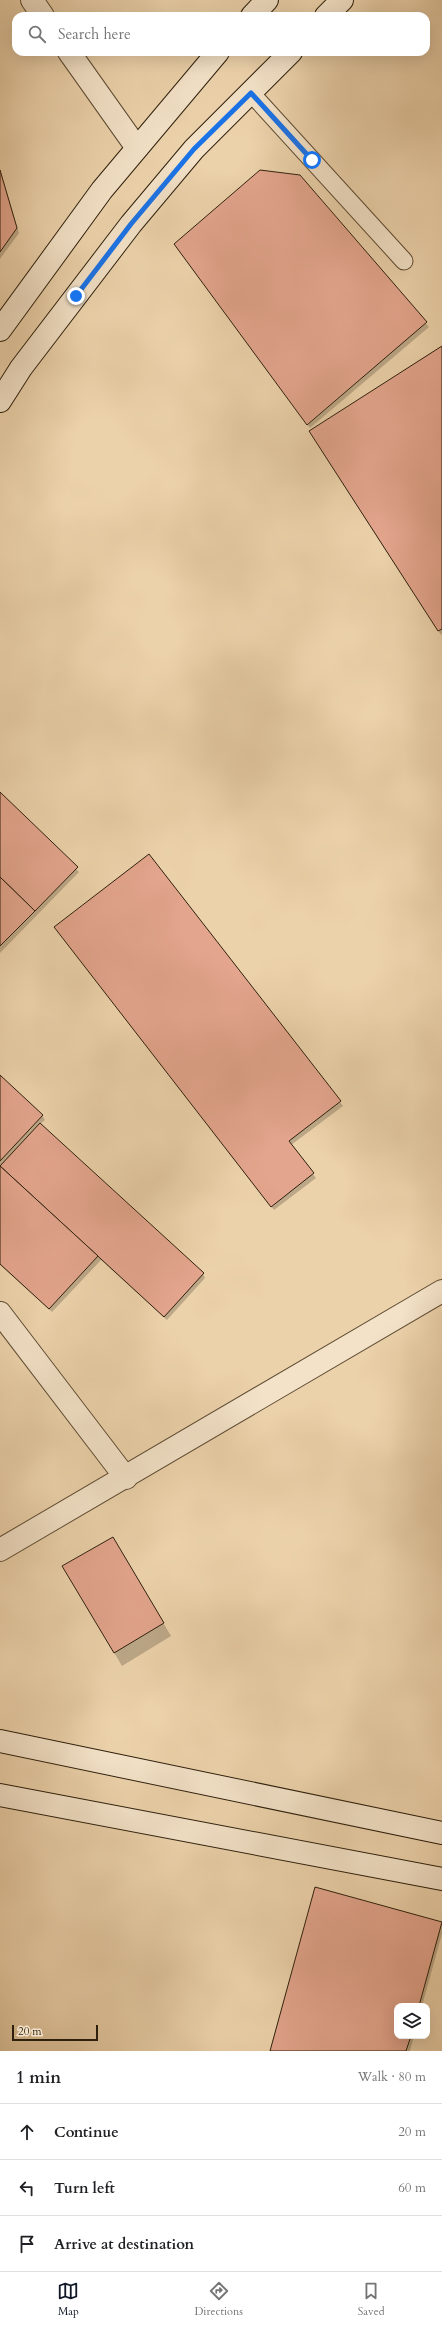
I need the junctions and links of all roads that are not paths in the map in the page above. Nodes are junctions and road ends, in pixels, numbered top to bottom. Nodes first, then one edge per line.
1 (32, 0) edge
2 (267, 0) edge
3 (342, 0) edge
4 (40, 12) edge
5 (256, 12) edge
6 (330, 12) edge
7 (72, 56) edge
8 (215, 56) edge
9 (287, 56) edge
10 (251, 93) junction
11 (136, 148) junction
12 (404, 261) dead end
13 (0, 330) edge
14 (0, 401) edge
15 (442, 1291) edge
16 (0, 1313) edge
17 (126, 1478) junction
18 (0, 1550) edge
19 (0, 1741) edge
20 (0, 1795) edge
21 (442, 1833) edge
22 (442, 1879) edge

1 - 4 street
2 - 5 street
3 - 6 street
7 - 11 street
8 - 11 street
9 - 10 street
10 - 12 lane
10 - 14 street
11 - 13 street
15 - 17 street
16 - 17 street
17 - 18 street
19 - 21 street
20 - 22 street

